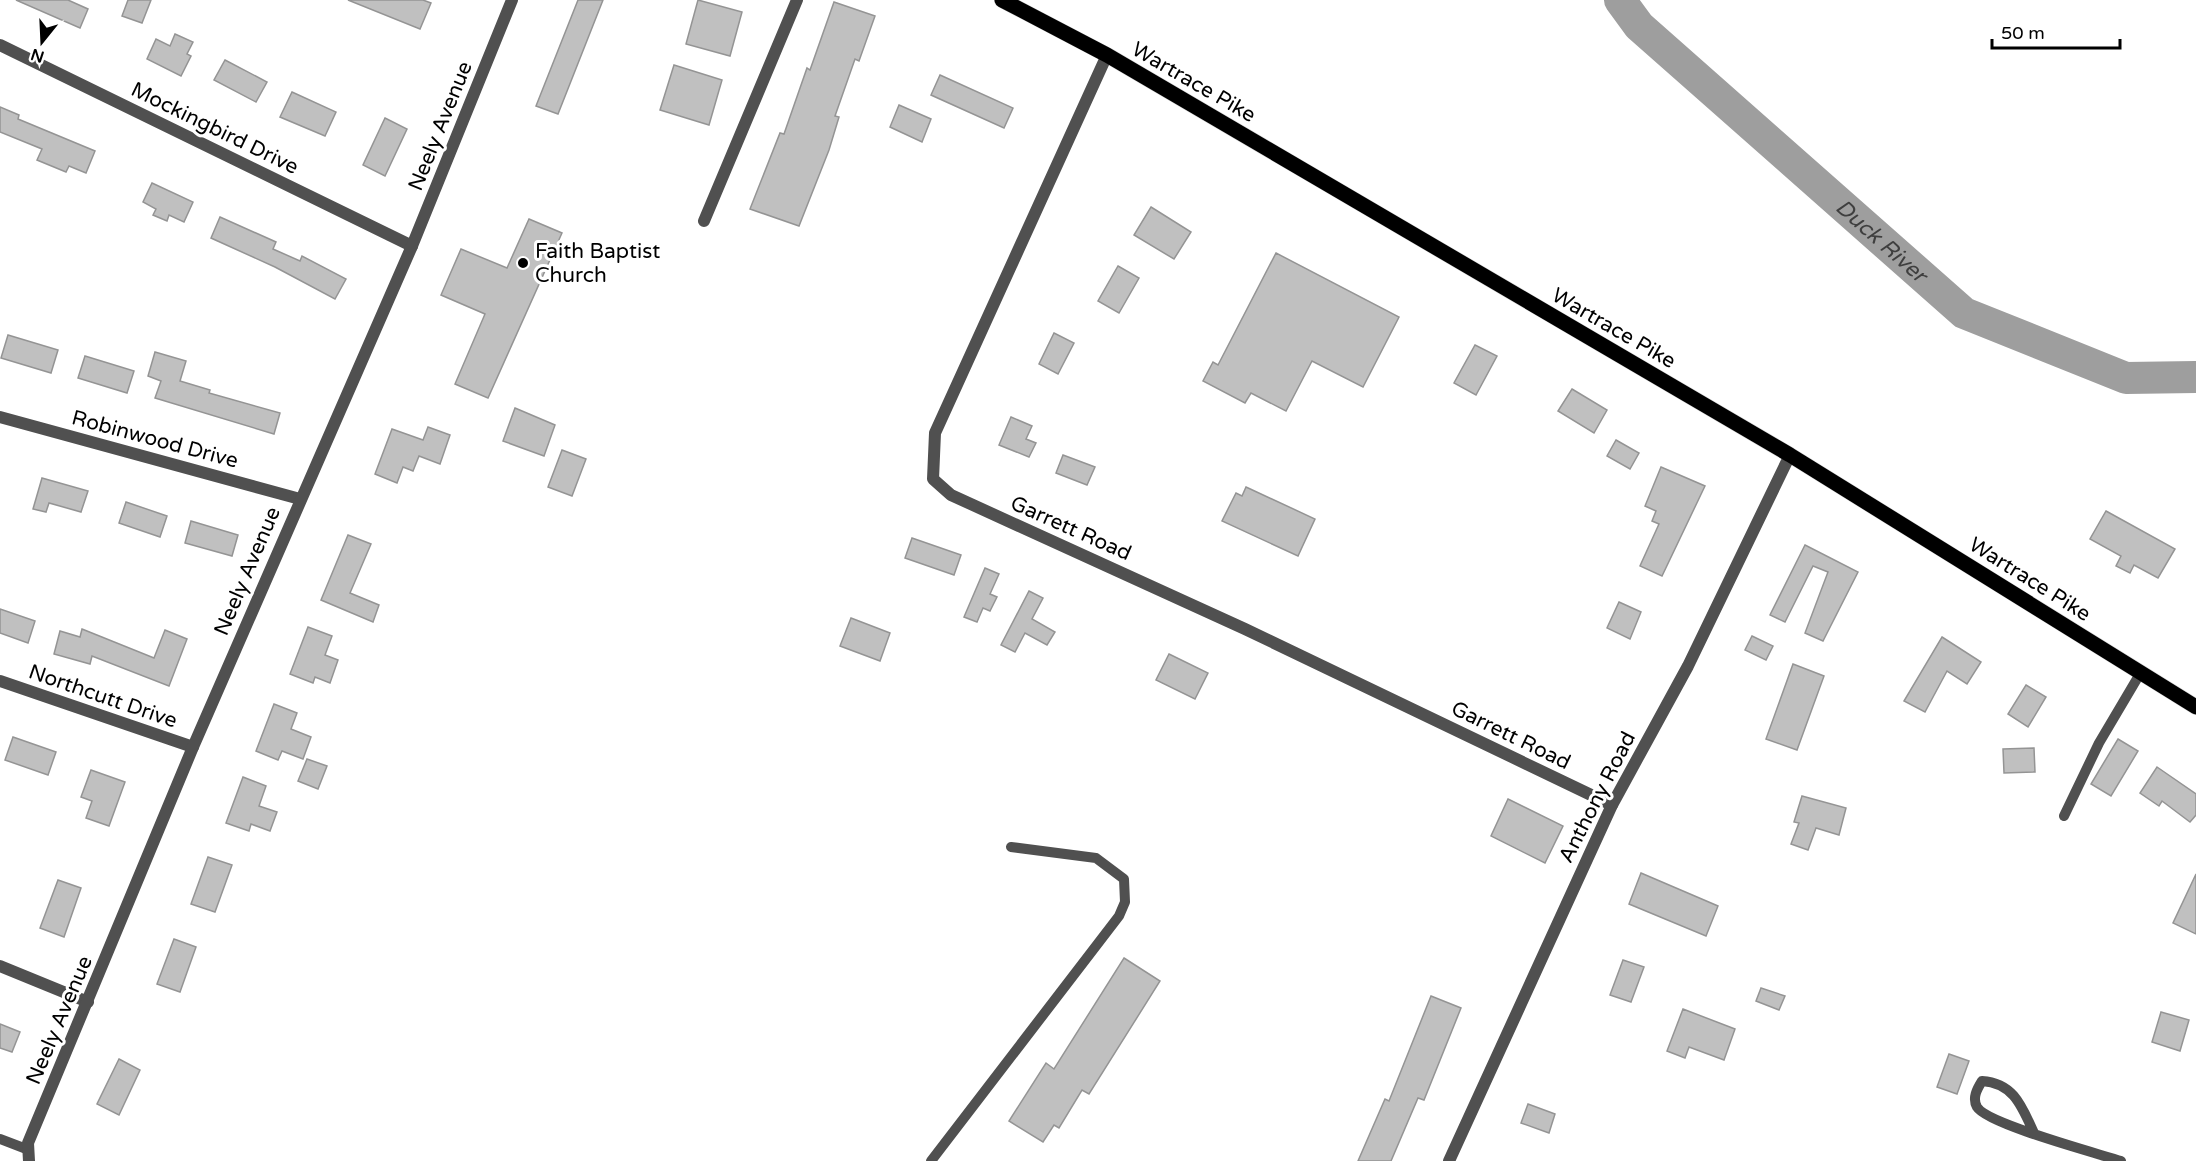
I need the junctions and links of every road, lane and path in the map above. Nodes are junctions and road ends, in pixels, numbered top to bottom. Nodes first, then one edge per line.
1 (512, 0) edge
2 (797, 0) edge
3 (1002, 0) edge
4 (0, 45) edge
5 (1107, 55) junction
6 (704, 221) dead end
7 (412, 246) junction
8 (0, 417) edge
9 (1790, 455) junction
10 (300, 499) junction
11 (2141, 672) junction
12 (0, 681) edge
13 (2196, 706) edge
14 (193, 747) junction
15 (1612, 805) junction
16 (2064, 816) dead end
17 (1011, 847) dead end
18 (0, 966) edge
19 (88, 1002) junction
20 (2034, 1133) junction
21 (0, 1139) edge
22 (29, 1156) edge
23 (931, 1161) edge
24 (1449, 1161) edge
25 (2121, 1161) edge

1 - 7 street, Neely Avenue
2 - 6 street
3 - 5 main road, Wartrace Pike
4 - 7 street, Mockingbird Drive
5 - 9 main road, Wartrace Pike
5 - 15 street, Garrett Road
7 - 10 street, Neely Avenue
8 - 10 street, Robinwood Drive
9 - 11 main road, Wartrace Pike
9 - 15 street, Anthony Road
10 - 14 street, Neely Avenue
11 - 13 main road, Wartrace Pike
11 - 16 lane
12 - 14 street, Northcutt Drive
14 - 19 street, Neely Avenue
15 - 24 street, Anthony Road
17 - 23 lane
18 - 19 street
19 - 22 street, Neely Avenue
20 - 20 lane
20 - 25 lane
21 - 22 lane

